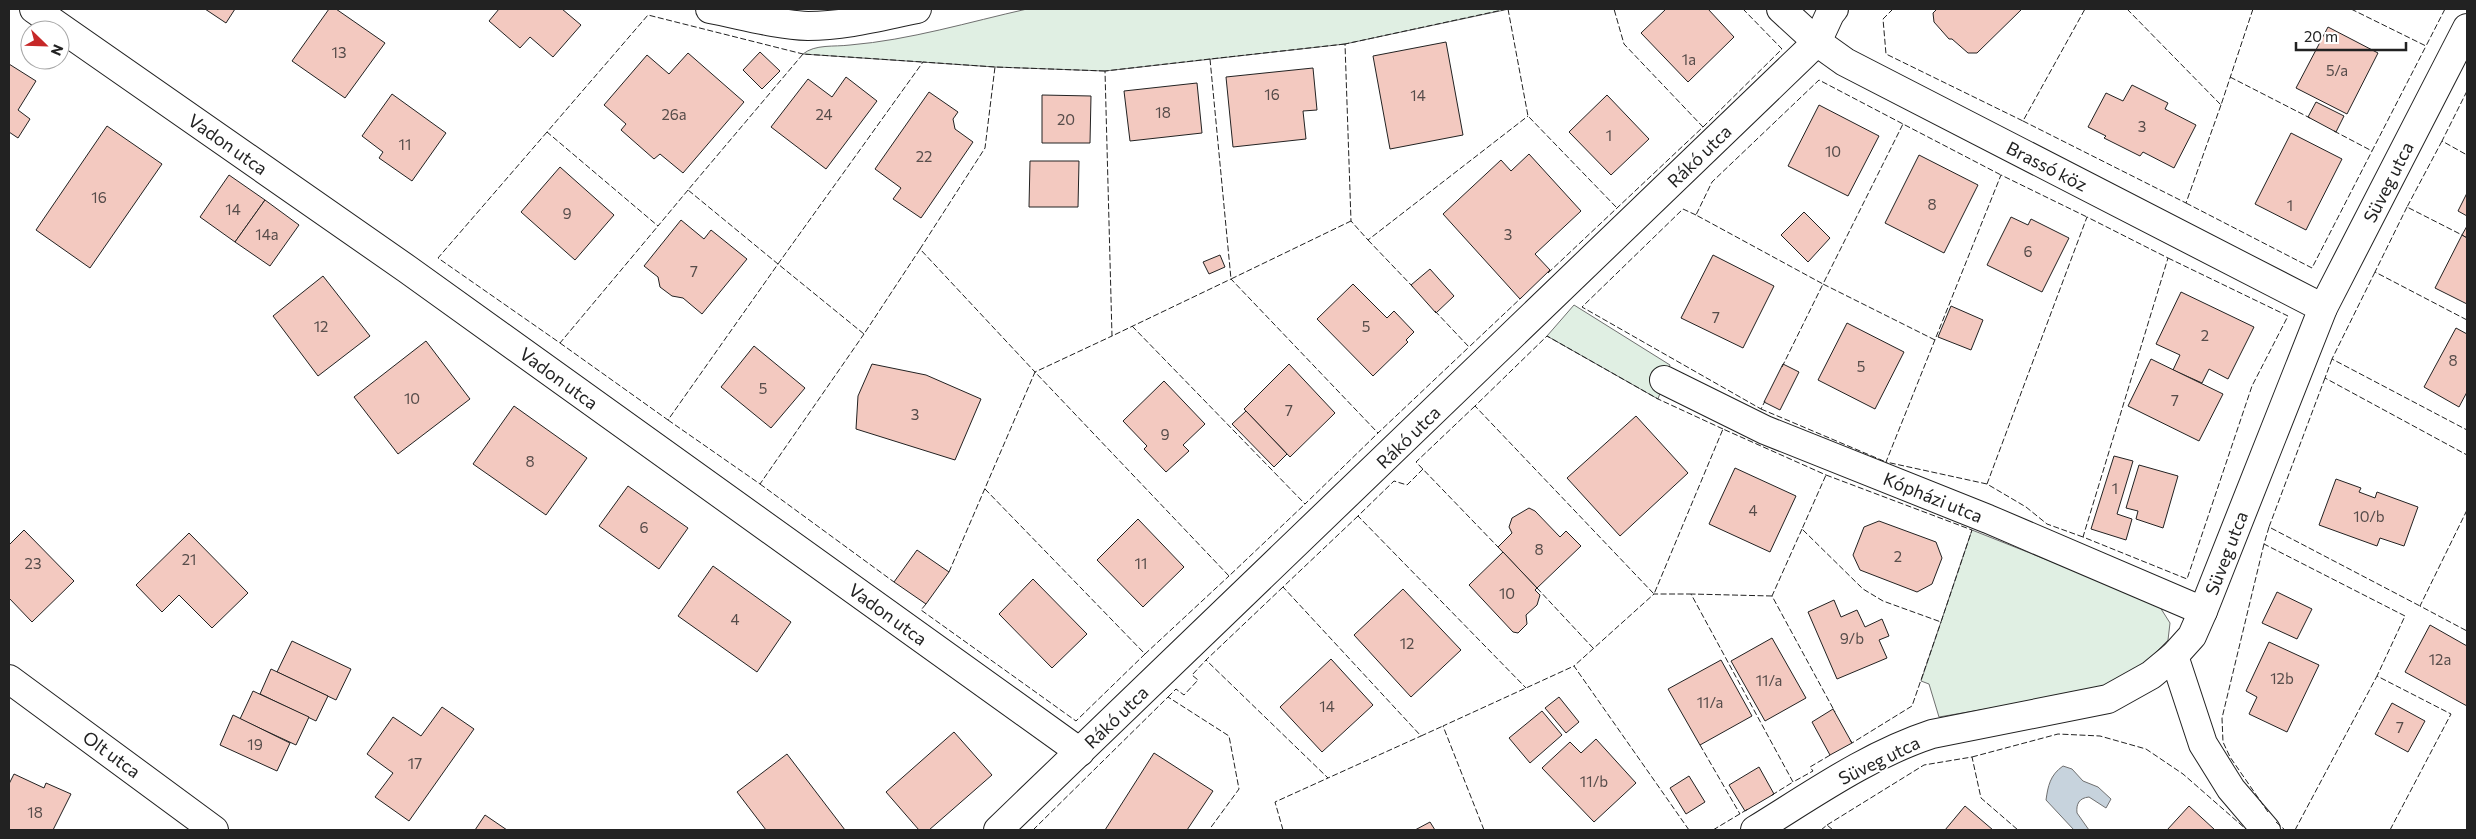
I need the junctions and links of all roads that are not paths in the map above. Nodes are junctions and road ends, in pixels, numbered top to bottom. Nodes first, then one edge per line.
1 (34, 9) edge
2 (710, 9) edge
3 (917, 9) edge
4 (1781, 9) edge
5 (1834, 9) edge
6 (2467, 28) edge
7 (1817, 42) junction
8 (2323, 308) junction
9 (1664, 380) dead end
10 (2203, 611) junction
11 (2174, 656) junction
12 (9, 679) edge
13 (1080, 752) junction
14 (214, 830) edge
15 (998, 830) edge
16 (1755, 830) edge
17 (2266, 830) edge

1 - 13 street, Vadon utca
2 - 3 street
4 - 7 street, Brassó köz
5 - 7 street
6 - 8 street, Süveg utca
7 - 8 street, Brassó köz
7 - 13 street, Rákó utca
8 - 10 street, Süveg utca
9 - 10 street, Kópházi utca
10 - 11 street, Süveg utca
11 - 16 street, Süveg utca
11 - 17 street
12 - 14 street, Olt utca
13 - 15 street, Rákó utca

